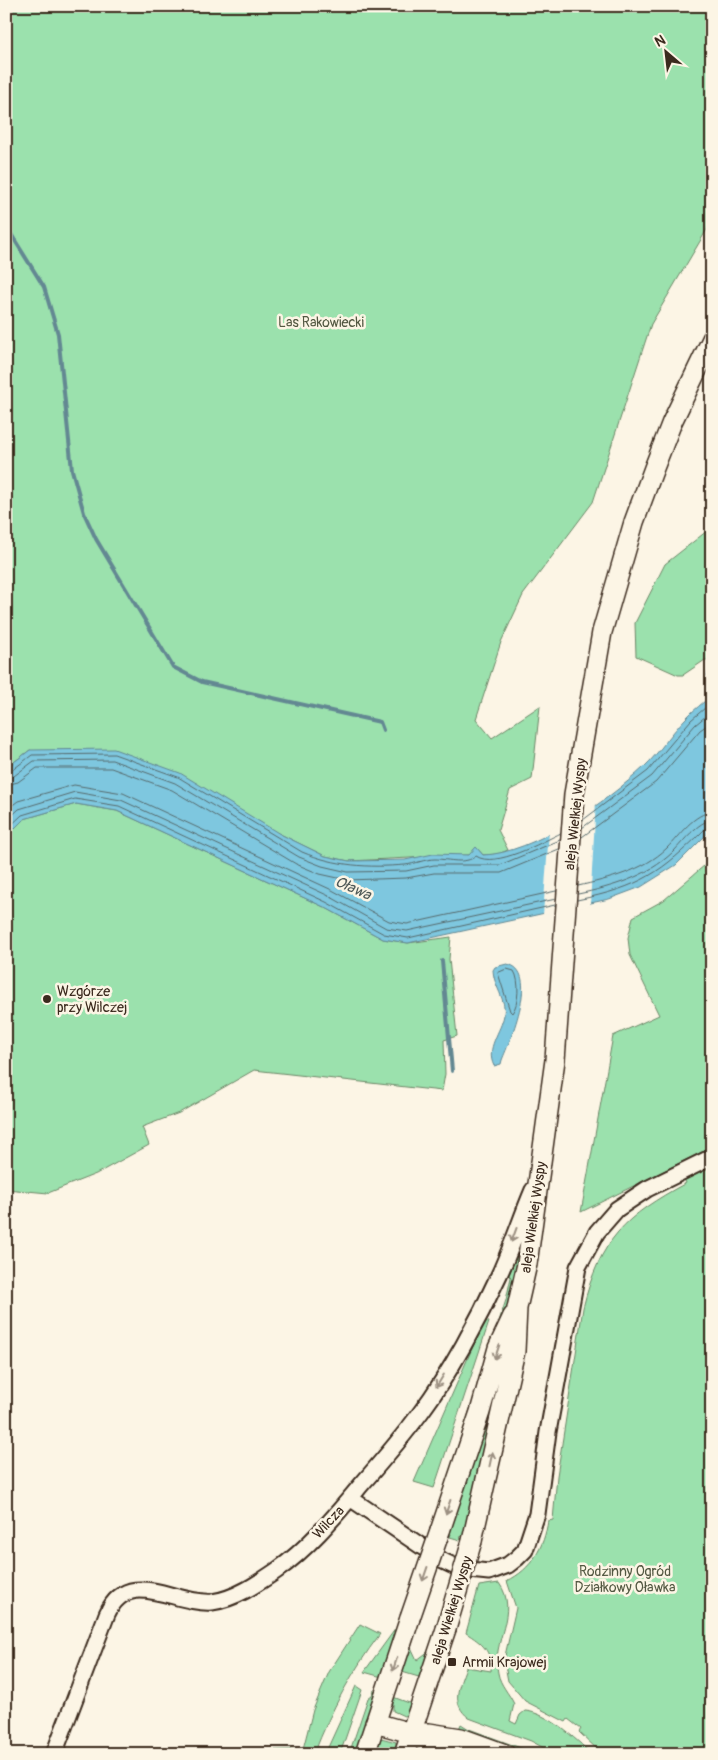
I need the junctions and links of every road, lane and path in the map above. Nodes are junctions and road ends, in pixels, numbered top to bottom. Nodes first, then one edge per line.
1 (712, 339) edge
2 (712, 1157) edge
3 (539, 1174) junction
4 (517, 1308) junction
5 (350, 1498) junction
6 (375, 1723) junction
7 (411, 1733) junction
8 (54, 1754) edge
9 (365, 1754) edge
10 (404, 1754) edge
11 (451, 1754) edge
12 (505, 1754) edge

1 - 3 main road, aleja Wielkiej Wyspy
2 - 5 street
3 - 4 main road, aleja Wielkiej Wyspy
3 -> 5 street, Wilcza
4 -> 6 main road, aleja Wielkiej Wyspy, bridge
7 -> 4 main road, aleja Wielkiej Wyspy, bridge
5 - 8 street, Wilcza
6 - 7 main road
6 - 9 main road, aleja Wielkiej Wyspy
7 - 10 main road, aleja Wielkiej Wyspy
7 - 11 main road
7 - 12 main road

